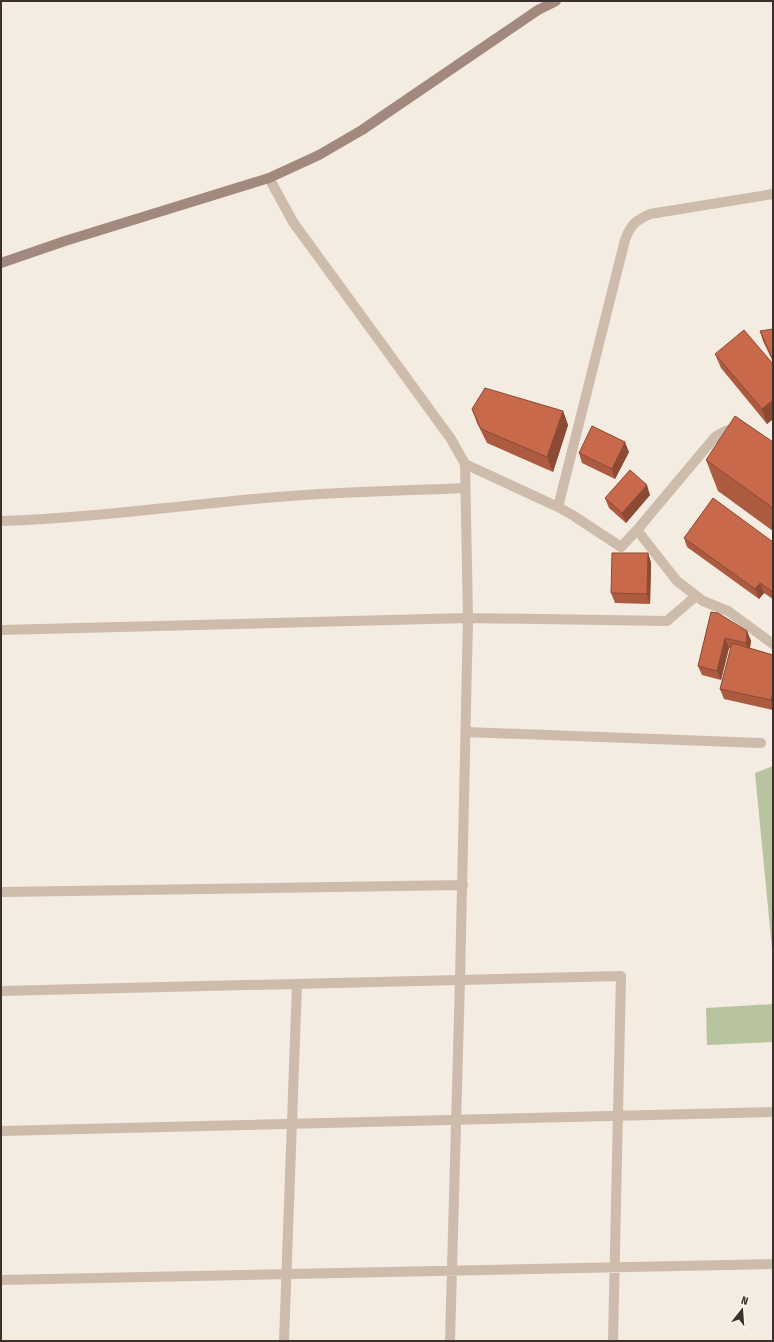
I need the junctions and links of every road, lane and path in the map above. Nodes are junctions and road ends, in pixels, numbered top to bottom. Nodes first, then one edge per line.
1 (556, 1) edge
2 (269, 178) junction
3 (773, 194) edge
4 (1, 263) edge
5 (748, 434) edge
6 (465, 464) junction
7 (465, 488) junction
8 (558, 507) junction
9 (1, 521) edge
10 (637, 530) junction
11 (696, 596) junction
12 (468, 618) junction
13 (1, 630) edge
14 (773, 644) edge
15 (466, 732) junction
16 (761, 743) dead end
17 (463, 885) junction
18 (1, 892) edge
19 (460, 980) junction
20 (297, 984) junction
21 (1, 991) edge
22 (773, 1112) edge
23 (618, 1116) junction
24 (456, 1120) junction
25 (292, 1124) junction
26 (1, 1131) edge
27 (773, 1264) edge
28 (614, 1267) junction
29 (452, 1270) junction
30 (286, 1274) junction
31 (1, 1280) edge
32 (284, 1341) edge
33 (450, 1341) edge
34 (612, 1341) edge

1 - 2 street
2 - 4 street
2 - 6 street
3 - 8 street
5 - 10 street
6 - 7 street
6 - 8 street
7 - 9 street
7 - 12 street
8 - 10 street
10 - 11 street
11 - 12 street
11 - 14 street
12 - 13 street
12 - 15 street
15 - 16 street
15 - 17 street
17 - 18 street
17 - 19 street
19 - 20 street
19 - 23 street
19 - 24 street
20 - 21 street
20 - 25 street
22 - 23 street
23 - 24 street
23 - 28 street
24 - 25 street
24 - 29 street
25 - 26 street
25 - 30 street
27 - 28 street
28 - 29 street
28 - 34 street
29 - 30 street
29 - 33 street
30 - 31 street
30 - 32 street

